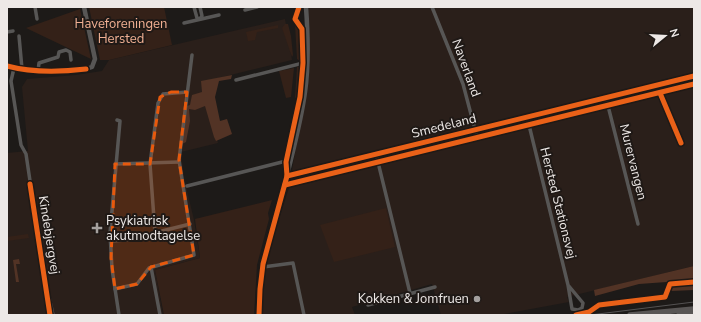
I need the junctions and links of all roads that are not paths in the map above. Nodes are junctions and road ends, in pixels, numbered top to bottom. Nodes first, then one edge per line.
1 (35, 7) edge
2 (84, 7) edge
3 (194, 7) edge
4 (200, 7) edge
5 (256, 7) edge
6 (306, 7) edge
7 (432, 7) edge
8 (245, 10) dead end
9 (219, 15) dead end
10 (200, 19) junction
11 (37, 20) dead end
12 (184, 23) dead end
13 (12, 31) dead end
14 (7, 32) edge
15 (19, 36) dead end
16 (192, 55) dead end
17 (71, 60) dead end
18 (307, 62) junction
19 (7, 66) edge
20 (14, 68) junction
21 (22, 69) junction
22 (38, 71) junction
23 (694, 76) edge
24 (236, 80) dead end
25 (694, 84) edge
26 (188, 92) junction
27 (606, 98) junction
28 (608, 105) junction
29 (539, 114) junction
30 (117, 120) dead end
31 (541, 122) junction
32 (529, 125) junction
33 (475, 130) junction
34 (477, 137) junction
35 (376, 154) junction
36 (290, 160) junction
37 (179, 162) junction
38 (378, 162) junction
39 (115, 164) junction
40 (150, 164) junction
41 (287, 176) junction
42 (285, 185) junction
43 (187, 186) dead end
44 (190, 224) junction
45 (638, 224) dead end
46 (155, 233) junction
47 (110, 241) junction
48 (151, 267) junction
49 (263, 267) junction
50 (568, 285) junction
51 (435, 287) dead end
52 (115, 289) junction
53 (410, 293) junction
54 (368, 305) dead end
55 (694, 309) edge
56 (694, 314) edge
57 (51, 315) edge
58 (119, 315) edge
59 (160, 315) edge
60 (258, 315) edge
61 (304, 315) edge
62 (630, 315) edge
63 (679, 315) edge

1 - 11 street
2 - 22 street
3 - 10 street
4 - 10 street
5 - 8 street
6 - 18 street
7 - 33 street, Naverland
9 - 10 street
10 - 12 street
13 - 14 street
15 - 21 street
16 - 26 street
17 - 22 street
18 - 24 street
18 - 36 street
19 - 20 street
20 - 21 street
20 - 57 street, Kindebjergvej
21 - 22 street
23 - 27 street, Smedeland
25 - 28 street, Smedeland
26 - 37 street
26 - 40 street
27 - 28 street
27 - 29 street, Smedeland
28 - 31 street, Smedeland
28 - 45 street, Murervangen
29 - 31 street
29 - 33 street, Smedeland
30 - 39 street
31 - 32 street, Smedeland
32 - 34 street, Smedeland
32 - 50 street, Hersted Stationsvej
33 - 34 street, Naverland
33 - 35 street, Smedeland
34 - 38 street, Smedeland
35 - 38 street
35 - 41 street, Smedeland
36 - 41 street
36 - 43 street
37 - 40 street
37 - 44 street
38 - 42 street, Smedeland
38 - 53 street
39 - 40 street
39 - 47 street
40 - 46 street
41 - 42 street
42 - 49 street
44 - 46 street
44 - 48 street
46 - 47 street
47 - 52 street
48 - 52 street
48 - 59 street
49 - 60 street
49 - 61 street
50 - 50 street, Hersted Stationsvej
51 - 53 street
52 - 58 street
53 - 54 street
55 - 62 main road
56 - 63 main road

